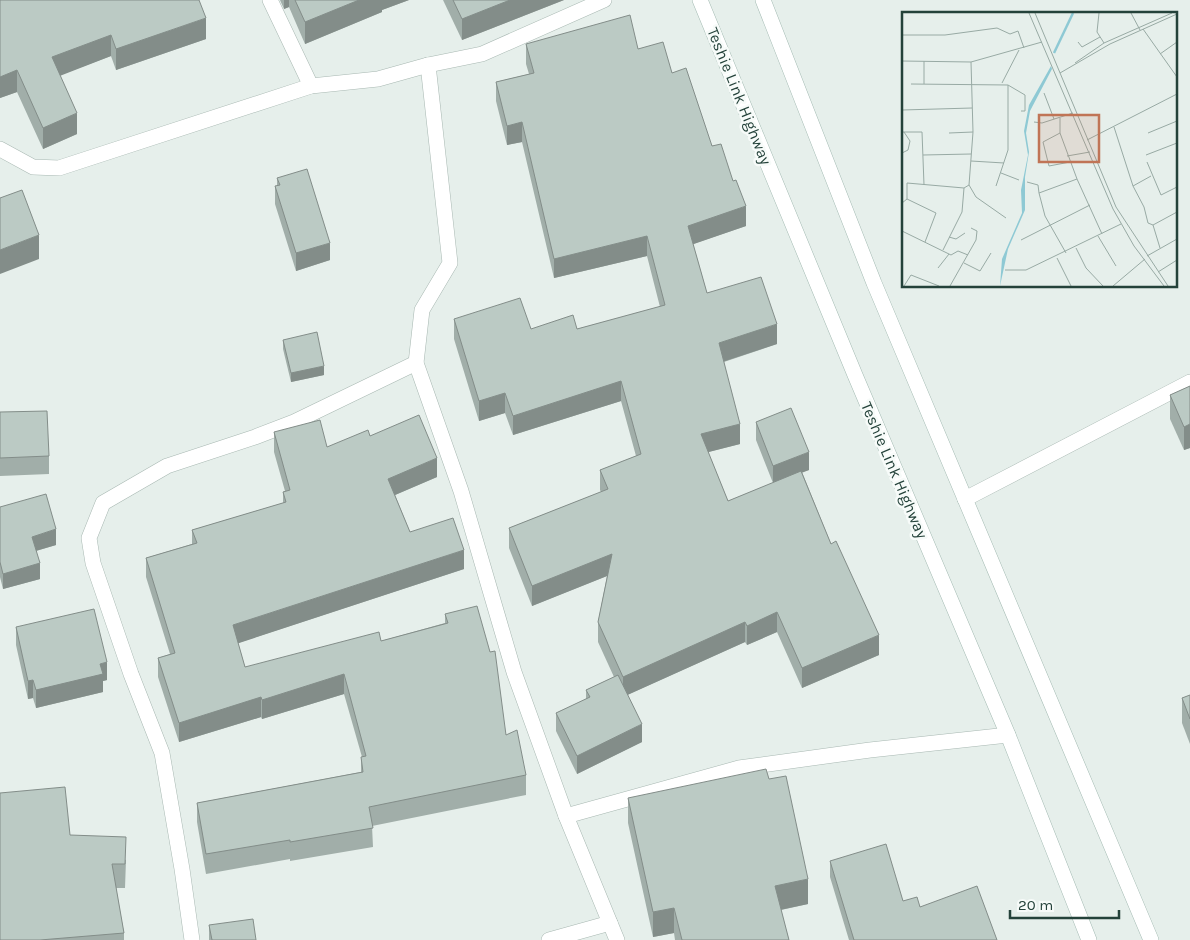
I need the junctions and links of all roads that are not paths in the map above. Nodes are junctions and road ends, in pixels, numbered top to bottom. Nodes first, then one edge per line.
1 (270, 0) edge
2 (604, 0) edge
3 (700, 0) edge
4 (763, 0) edge
5 (428, 65) junction
6 (311, 86) junction
7 (0, 149) edge
8 (416, 363) junction
9 (1190, 382) edge
10 (965, 499) junction
11 (1008, 735) junction
12 (566, 816) junction
13 (610, 923) junction
14 (192, 940) edge
15 (549, 940) edge
16 (617, 940) edge
17 (1089, 940) edge
18 (1151, 940) edge

1 - 6 street
2 - 5 street
3 - 11 street, Teshie Link Highway
4 - 10 street
5 - 6 street
5 - 8 street
6 - 7 street
8 - 12 street
8 - 14 street
9 - 10 street
10 - 18 street
11 - 12 street
11 - 17 street, Teshie Link Highway
12 - 13 street
13 - 15 street
13 - 16 street

